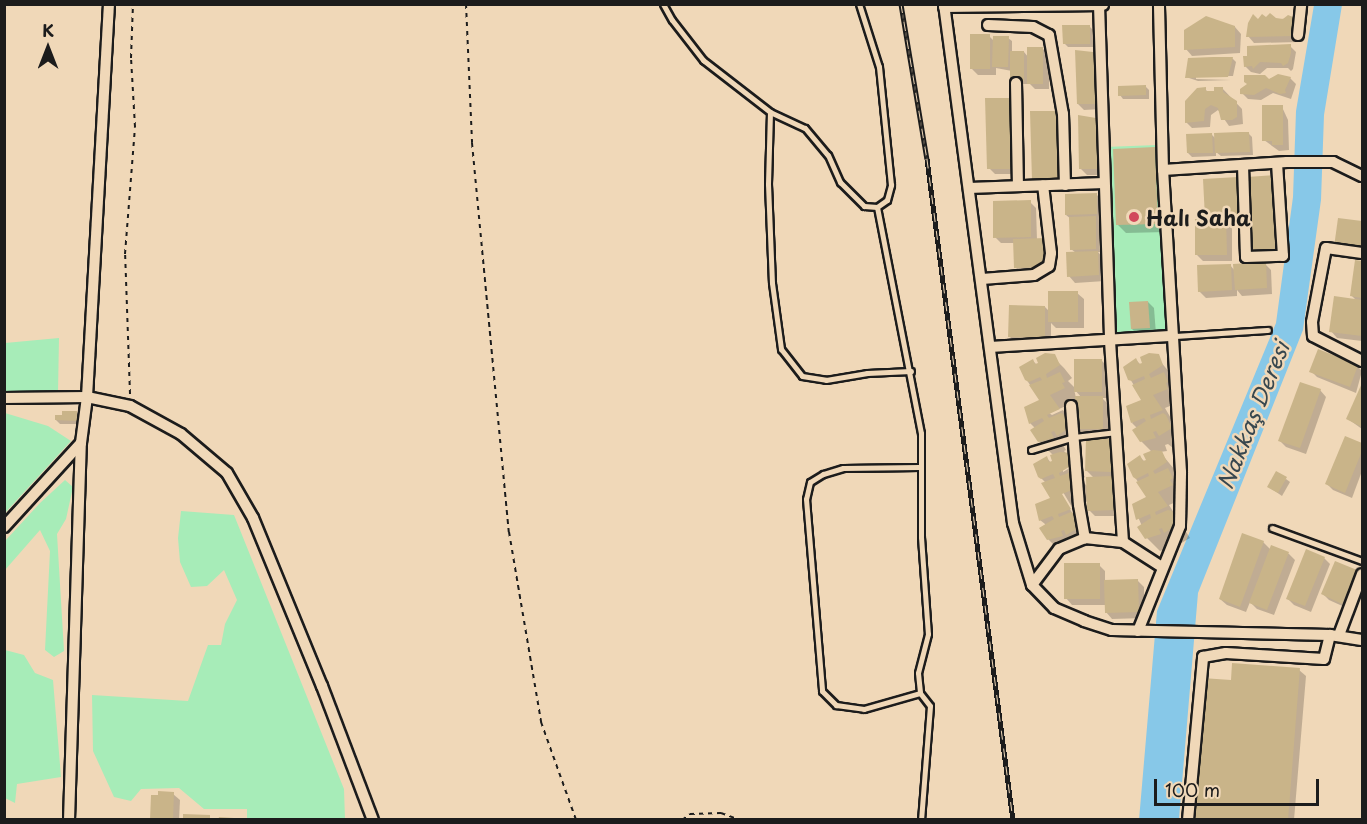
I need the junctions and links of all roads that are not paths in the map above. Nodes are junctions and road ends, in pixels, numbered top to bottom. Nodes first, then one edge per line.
1 (109, 4) edge
2 (663, 4) edge
3 (859, 4) edge
4 (1104, 4) edge
5 (1159, 4) edge
6 (1301, 4) edge
7 (1056, 5) edge
8 (1099, 5) edge
9 (944, 6) edge
10 (988, 25) dead end
11 (1298, 35) dead end
12 (1016, 83) dead end
13 (770, 112) junction
14 (1282, 163) junction
15 (1243, 166) junction
16 (1163, 170) junction
17 (1362, 176) edge
18 (1104, 183) junction
19 (1043, 185) junction
20 (1065, 185) junction
21 (1018, 186) junction
22 (969, 188) junction
23 (877, 207) junction
24 (1362, 253) edge
25 (982, 279) junction
26 (1268, 330) dead end
27 (1173, 336) junction
28 (1110, 341) junction
29 (992, 346) junction
30 (1362, 361) edge
31 (911, 371) junction
32 (87, 397) junction
33 (4, 398) edge
34 (1071, 406) dead end
35 (1117, 432) junction
36 (1074, 437) junction
37 (81, 443) junction
38 (1031, 450) dead end
39 (919, 467) junction
40 (4, 527) edge
41 (1272, 528) dead end
42 (1085, 538) junction
43 (1123, 542) junction
44 (1362, 561) edge
45 (1162, 567) junction
46 (1362, 574) edge
47 (1032, 585) junction
48 (1138, 631) junction
49 (1335, 635) junction
50 (1362, 640) edge
51 (920, 693) junction
52 (69, 819) edge
53 (373, 819) edge
54 (921, 819) edge
55 (1188, 819) edge

1 - 32 street
2 - 13 lane
3 - 23 lane
4 - 8 street
5 - 16 street
6 - 11 street
7 - 8 street
7 - 9 street
8 - 18 street
9 - 22 street
10 - 20 street
12 - 21 street
13 - 23 lane
13 - 31 lane
14 - 15 street
14 - 15 street
14 - 17 street
15 - 16 street
16 - 27 street
18 - 20 street
18 - 28 street
19 - 20 street
19 - 21 street
19 - 25 street
21 - 22 street
22 - 25 street
23 - 31 lane
24 - 30 street
25 - 29 street
26 - 27 lane
27 - 28 street
27 - 45 street
28 - 29 street
28 - 35 street
29 - 47 street
31 - 39 lane
32 - 33 street
32 - 37 street
32 - 53 street
34 - 36 street
35 - 36 lane
35 - 43 street
36 - 38 lane
36 - 42 street
37 - 40 street
37 - 52 street
39 - 51 lane
39 - 51 lane
41 - 44 lane
42 - 43 street
42 - 47 street
43 - 45 street
45 - 48 street
46 - 49 street
47 - 48 street
48 - 49 street
49 - 50 street
49 - 55 street
51 - 54 lane

